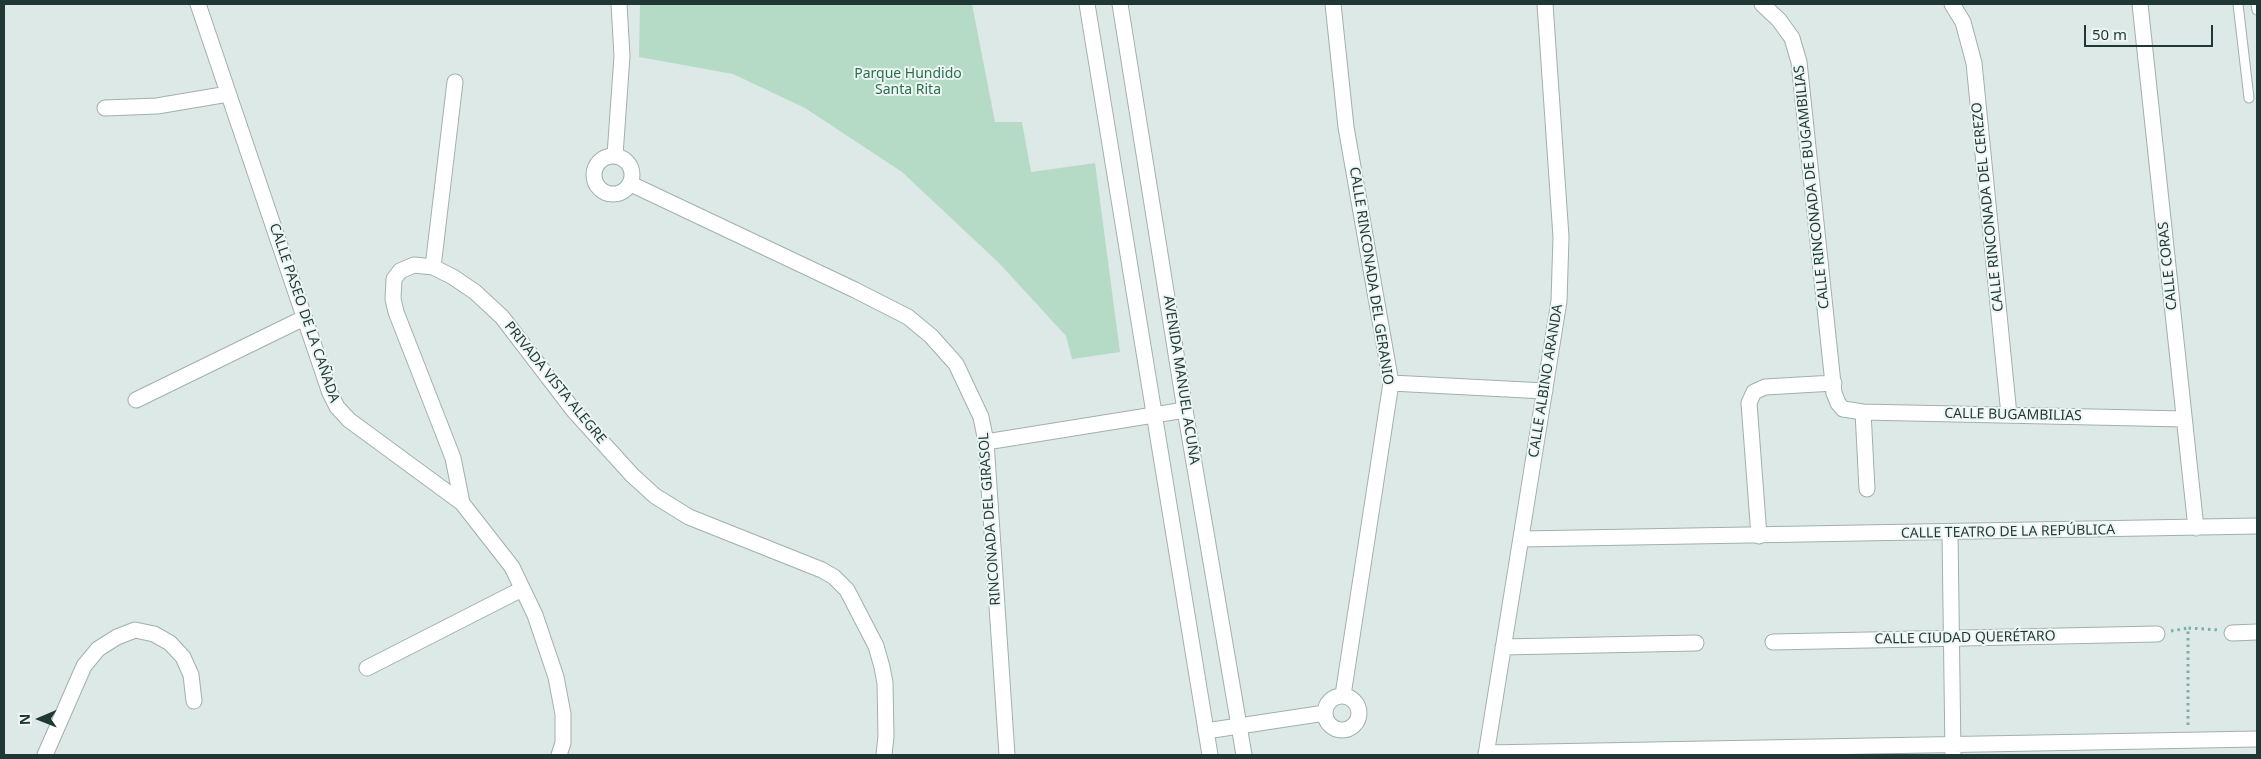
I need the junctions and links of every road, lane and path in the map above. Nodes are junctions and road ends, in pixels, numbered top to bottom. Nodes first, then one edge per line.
1 (198, 4) edge
2 (619, 4) edge
3 (1087, 4) edge
4 (1120, 4) edge
5 (1332, 4) edge
6 (1545, 4) edge
7 (1762, 4) edge
8 (1952, 4) edge
9 (2140, 4) edge
10 (2238, 4) edge
11 (2256, 4) edge
12 (2257, 10) edge
13 (454, 82) dead end
14 (228, 94) junction
15 (2248, 98) dead end
16 (105, 108) dead end
17 (616, 155) junction
18 (631, 184) junction
19 (433, 267) junction
20 (304, 318) junction
21 (1391, 383) junction
22 (1834, 383) junction
23 (1545, 391) junction
24 (136, 400) dead end
25 (1843, 409) joint
26 (1185, 410) junction
27 (1863, 412) junction
28 (1156, 415) junction
29 (2009, 415) junction
30 (2184, 419) junction
31 (986, 442) junction
32 (1867, 489) dead end
33 (462, 503) junction
34 (2257, 526) edge
35 (2196, 528) junction
36 (1950, 533) junction
37 (1759, 536) junction
38 (1521, 538) junction
39 (522, 588) junction
40 (2257, 632) edge
41 (2232, 633) joint
42 (2157, 634) dead end
43 (1951, 638) junction
44 (1773, 642) dead end
45 (1696, 643) dead end
46 (1503, 647) junction
47 (367, 668) dead end
48 (1343, 695) junction
49 (194, 701) dead end
50 (1325, 714) junction
51 (1239, 727) junction
52 (1206, 731) junction
53 (2257, 739) edge
54 (2189, 740) junction
55 (1953, 750) edge
56 (1486, 754) edge
57 (45, 755) edge
58 (558, 755) edge
59 (884, 755) edge
60 (1007, 755) edge
61 (1210, 755) edge
62 (1244, 755) edge

1 - 14 street, CALLE PASEO DE LA CAÑADA
2 - 17 street
3 - 28 street
4 - 26 street, AVENIDA MANUEL ACUÑA
5 - 21 street, CALLE RINCONADA DEL GERANIO
6 - 23 street, CALLE ALBINO ARANDA
7 - 22 street, CALLE RINCONADA DE BUGAMBILIAS
8 - 29 street, CALLE RINCONADA DEL CEREZO
9 - 30 street, CALLE CORAS
10 - 15 lane
11 - 12 lane
13 - 19 street
14 - 16 street
14 - 20 street, CALLE PASEO DE LA CAÑADA
17 - 18 street
17 - 18 street
18 - 31 street, RINCONADA DEL GIRASOL
19 - 33 street
19 - 59 street, PRIVADA VISTA ALEGRE
20 - 24 street
20 - 33 street, CALLE PASEO DE LA CAÑADA
21 - 23 street
21 - 48 street, CALLE RINCONADA DEL GERANIO
22 - 25 street, CALLE RINCONADA DE BUGAMBILIAS
22 - 37 street
23 - 38 street, CALLE ALBINO ARANDA
25 - 27 street, CALLE BUGAMBILIAS
26 - 28 street
26 - 51 street, AVENIDA MANUEL ACUÑA
27 - 29 street, CALLE BUGAMBILIAS
27 - 32 street
28 - 31 street
28 - 52 street
29 - 30 street, CALLE BUGAMBILIAS
30 - 35 street, CALLE CORAS
31 - 60 street, RINCONADA DEL GIRASOL
33 - 39 street, CALLE PASEO DE LA CAÑADA
34 - 35 street, CALLE TEATRO DE LA REPÚBLICA
35 - 36 street, CALLE TEATRO DE LA REPÚBLICA
36 - 37 street, CALLE TEATRO DE LA REPÚBLICA
36 - 43 street
37 - 38 street, CALLE TEATRO DE LA REPÚBLICA
38 - 46 street, CALLE ALBINO ARANDA
39 - 47 street
39 - 58 street, CALLE PASEO DE LA CAÑADA
40 - 41 street
41 - 54 path
42 - 43 street, CALLE CIUDAD QUERÉTARO
43 - 44 street, CALLE CIUDAD QUERÉTARO
43 - 55 street
45 - 46 street
46 - 56 street, CALLE ALBINO ARANDA
48 - 50 street
48 - 50 street
49 - 57 street
50 - 51 street
51 - 52 street
51 - 62 street, AVENIDA MANUEL ACUÑA
52 - 61 street
53 - 54 street
54 - 55 street
55 - 56 street

